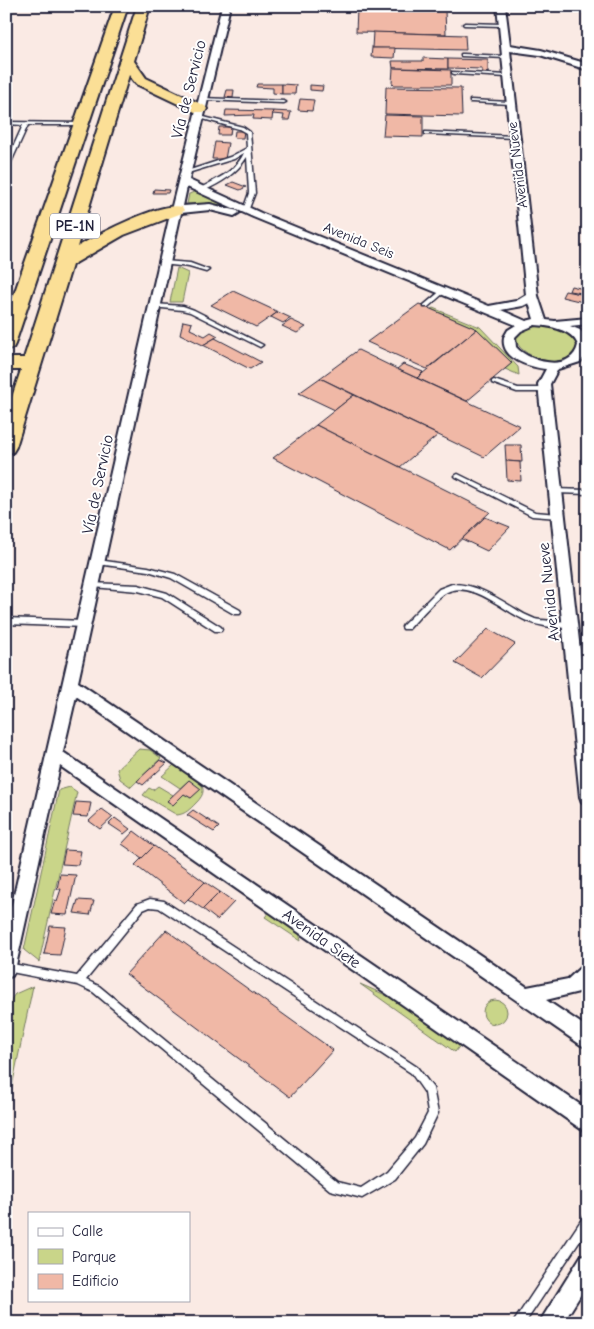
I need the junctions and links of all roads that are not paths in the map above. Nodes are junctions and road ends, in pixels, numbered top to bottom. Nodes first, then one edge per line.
1 (122, 6) edge
2 (144, 6) edge
3 (226, 6) edge
4 (501, 6) edge
5 (465, 24) dead end
6 (502, 25) junction
7 (505, 52) junction
8 (462, 55) dead end
9 (127, 62) junction
10 (588, 68) edge
11 (454, 73) dead end
12 (507, 76) junction
13 (472, 101) dead end
14 (284, 102) dead end
15 (510, 103) junction
16 (200, 108) junction
17 (6, 123) edge
18 (26, 123) junction
19 (82, 124) junction
20 (427, 133) dead end
21 (514, 137) junction
22 (248, 149) junction
23 (6, 169) edge
24 (185, 177) junction
25 (201, 190) junction
26 (176, 210) junction
27 (246, 210) junction
28 (64, 262) junction
29 (164, 263) junction
30 (206, 270) dead end
31 (440, 293) junction
32 (532, 296) junction
33 (154, 306) junction
34 (426, 306) dead end
35 (487, 309) junction
36 (472, 310) junction
37 (588, 321) edge
38 (541, 322) junction
39 (558, 324) junction
40 (520, 326) junction
41 (586, 341) edge
42 (6, 344) edge
43 (260, 345) dead end
44 (528, 361) junction
45 (570, 362) junction
46 (6, 364) edge
47 (32, 364) junction
48 (554, 365) junction
49 (588, 365) edge
50 (494, 382) dead end
51 (544, 387) junction
52 (6, 447) edge
53 (458, 476) dead end
54 (555, 491) junction
55 (588, 492) edge
56 (558, 516) junction
57 (98, 562) junction
58 (93, 585) junction
59 (237, 612) dead end
60 (6, 621) edge
61 (84, 624) junction
62 (570, 625) junction
63 (406, 627) dead end
64 (218, 629) dead end
65 (71, 685) junction
66 (56, 755) junction
67 (587, 778) edge
68 (588, 797) edge
69 (7, 969) edge
70 (588, 972) edge
71 (79, 981) junction
72 (525, 996) junction
73 (588, 1039) edge
74 (588, 1122) edge
75 (588, 1220) edge
76 (588, 1263) edge
77 (518, 1323) edge
78 (550, 1323) edge

1 - 19 highway, PE-1N
2 - 9 highway, PE-1N
3 - 16 street, Vía de Servicio
4 - 6 street, Avenida Nueve
5 - 6 lane
6 - 7 street, Avenida Nueve
7 - 8 lane
7 - 10 street
7 - 12 street, Avenida Nueve
9 - 16 highway
9 - 28 highway, PE-1N
11 - 12 lane
12 - 15 street, Avenida Nueve
13 - 15 lane
14 - 16 lane
15 - 21 street, Avenida Nueve
16 - 22 lane
16 - 24 street, Vía de Servicio
17 - 18 lane
18 - 19 lane
18 - 23 lane
19 - 42 highway, PE-1N
20 - 21 lane
21 - 32 street, Avenida Nueve
22 - 24 lane
22 - 25 lane
22 - 27 lane
24 - 25 street, Avenida Seis
24 - 26 street, Vía de Servicio
25 - 27 street, Avenida Seis
26 - 28 highway
26 - 29 street, Vía de Servicio
26 - 31 street, Avenida Seis
27 - 31 street, Avenida Seis
28 - 47 highway, PE-1N
29 - 30 lane
29 - 33 street, Vía de Servicio
31 - 34 lane
31 - 35 street, Avenida Seis
31 - 36 street, Avenida Seis
32 - 35 street
32 - 38 street, Avenida Nueve
33 - 43 lane
33 - 57 street, Vía de Servicio
35 - 36 street
35 - 40 street, Avenida Seis
36 - 40 street, Avenida Seis
37 - 39 street
38 - 39 street
38 - 40 street
39 - 41 street
40 - 44 street, Avenida Nueve
41 - 45 street
44 - 48 street
44 - 51 street, Avenida Nueve
45 - 48 street
45 - 49 street
46 - 47 highway
47 - 52 highway, PE-1N
48 - 51 street
50 - 51 lane
51 - 54 street, Avenida Nueve
53 - 56 lane
54 - 55 lane
54 - 56 street, Avenida Nueve
56 - 62 street, Avenida Nueve
57 - 58 street, Vía de Servicio
57 - 59 lane
58 - 61 street, Vía de Servicio
58 - 64 lane
60 - 61 lane
61 - 65 street, Vía de Servicio
62 - 63 lane
62 - 67 street, Avenida Nueve
65 - 66 street, Vía de Servicio
65 - 72 street
66 - 69 street, Vía de Servicio
66 - 74 street, Avenida Siete
67 - 68 street, Avenida Nueve
69 - 71 lane
70 - 72 street
71 - 71 lane
72 - 73 street
75 - 77 lane
76 - 78 street

